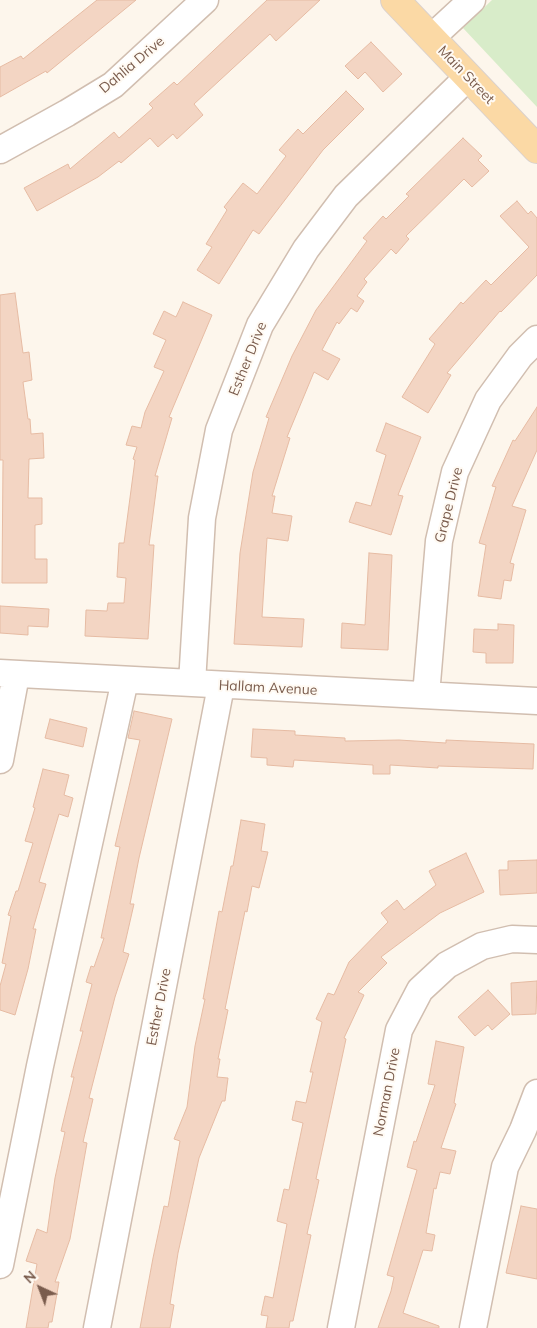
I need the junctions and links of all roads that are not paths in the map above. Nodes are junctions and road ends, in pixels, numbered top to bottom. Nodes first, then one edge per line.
1 (205, 0) edge
2 (395, 0) edge
3 (472, 0) edge
4 (432, 38) junction
5 (468, 77) junction
6 (537, 149) edge
7 (0, 150) edge
8 (537, 339) edge
9 (8, 674) edge
10 (125, 680) junction
11 (192, 683) junction
12 (222, 686) junction
13 (426, 695) junction
14 (537, 702) edge
15 (0, 760) edge
16 (537, 940) edge
17 (537, 1093) edge
18 (0, 1265) edge
19 (96, 1328) edge
20 (341, 1328) edge
21 (473, 1328) edge

1 - 7 street, Dahlia Drive
2 - 4 main road, Main Street
3 - 4 street
4 - 5 main road, Main Street
5 - 6 main road, Main Street
5 - 11 street, Esther Drive
8 - 13 street, Grape Drive
9 - 10 street, Hallam Avenue
9 - 15 street
10 - 11 street, Hallam Avenue
10 - 18 street
11 - 12 street, Hallam Avenue
12 - 13 street, Hallam Avenue
12 - 19 street, Esther Drive
13 - 14 street, Hallam Avenue
16 - 20 street, Norman Drive
17 - 21 street

